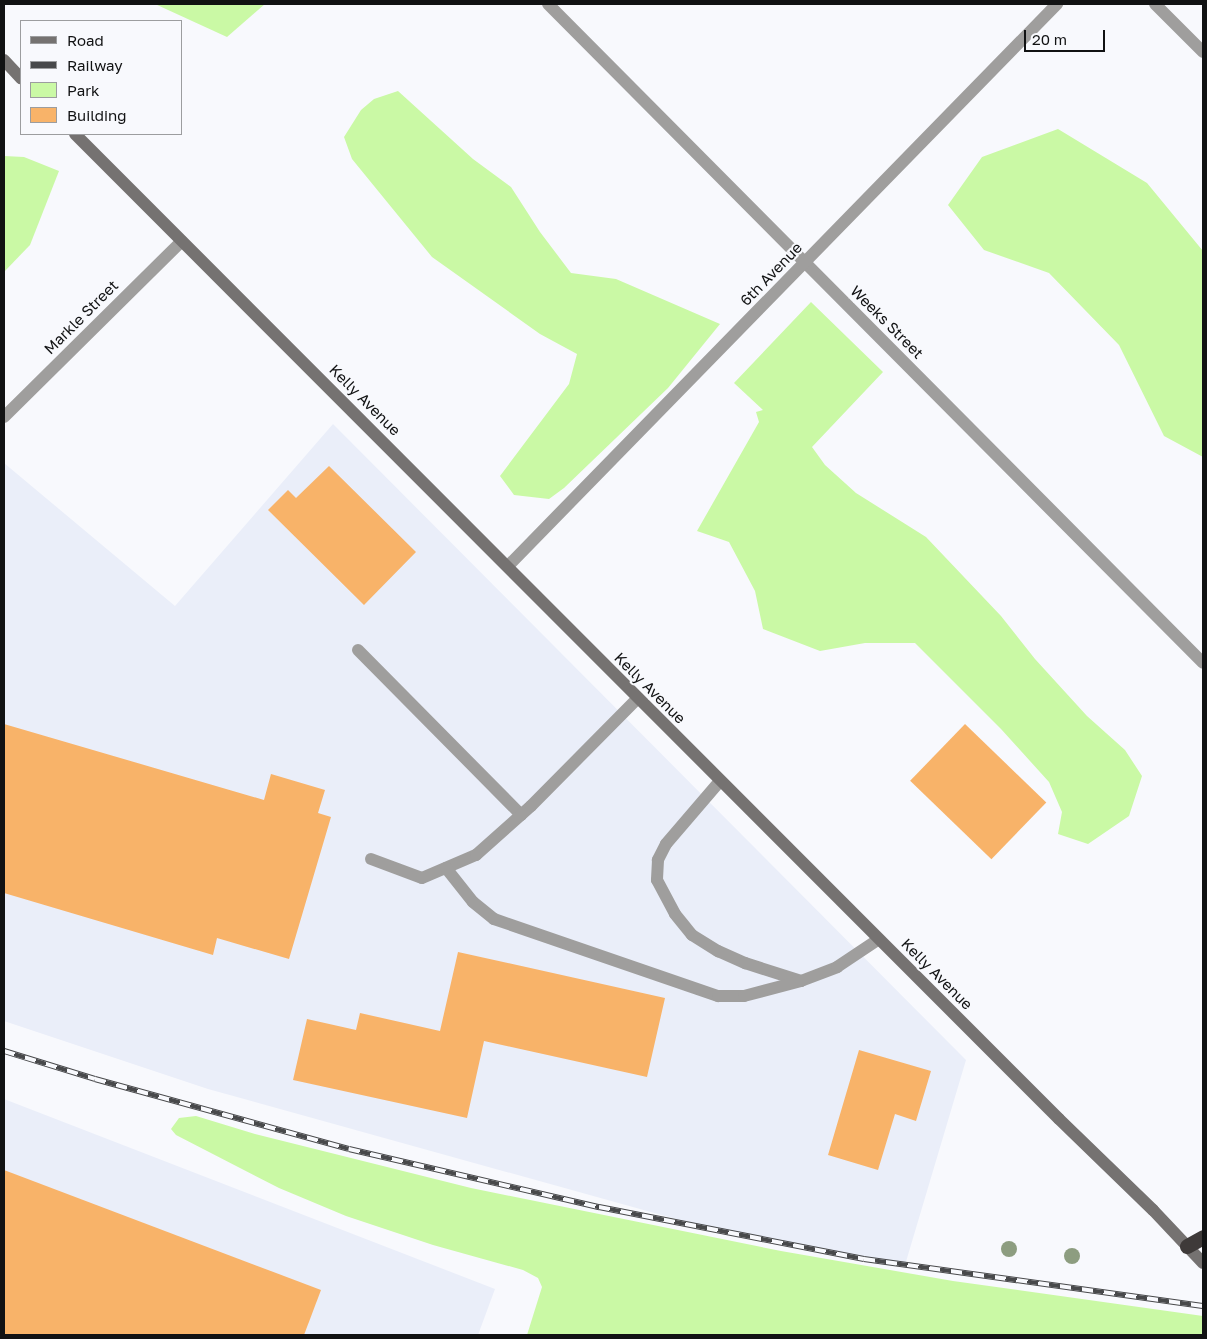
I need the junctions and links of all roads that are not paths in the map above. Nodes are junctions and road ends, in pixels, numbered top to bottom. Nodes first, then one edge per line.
1 (548, 4) edge
2 (1057, 4) edge
3 (1155, 4) edge
4 (1203, 52) edge
5 (4, 60) edge
6 (20, 77) edge
7 (76, 135) edge
8 (182, 241) junction
9 (804, 263) junction
10 (4, 417) edge
11 (508, 566) junction
12 (358, 650) dead end
13 (1203, 663) edge
14 (638, 698) junction
15 (720, 781) junction
16 (521, 815) junction
17 (371, 860) dead end
18 (446, 868) junction
19 (879, 939) junction
20 (802, 981) junction
21 (1203, 1237) edge
22 (1187, 1246) junction
23 (1203, 1263) edge

1 - 9 street, Weeks Street
2 - 9 street, 6th Avenue
3 - 4 street
5 - 6 main road
7 - 8 main road, Kelly Avenue
8 - 10 street, Markle Street
8 - 11 main road, Kelly Avenue
9 - 11 street, 6th Avenue
9 - 13 street, Weeks Street
11 - 14 main road, Kelly Avenue
12 - 16 street
14 - 15 main road, Kelly Avenue
14 - 16 street
15 - 19 main road, Kelly Avenue
15 - 20 street
16 - 18 street
17 - 18 street
18 - 20 street
19 - 20 street
19 - 22 main road, Kelly Avenue
21 - 22 highway
22 - 23 main road, Kelly Avenue

